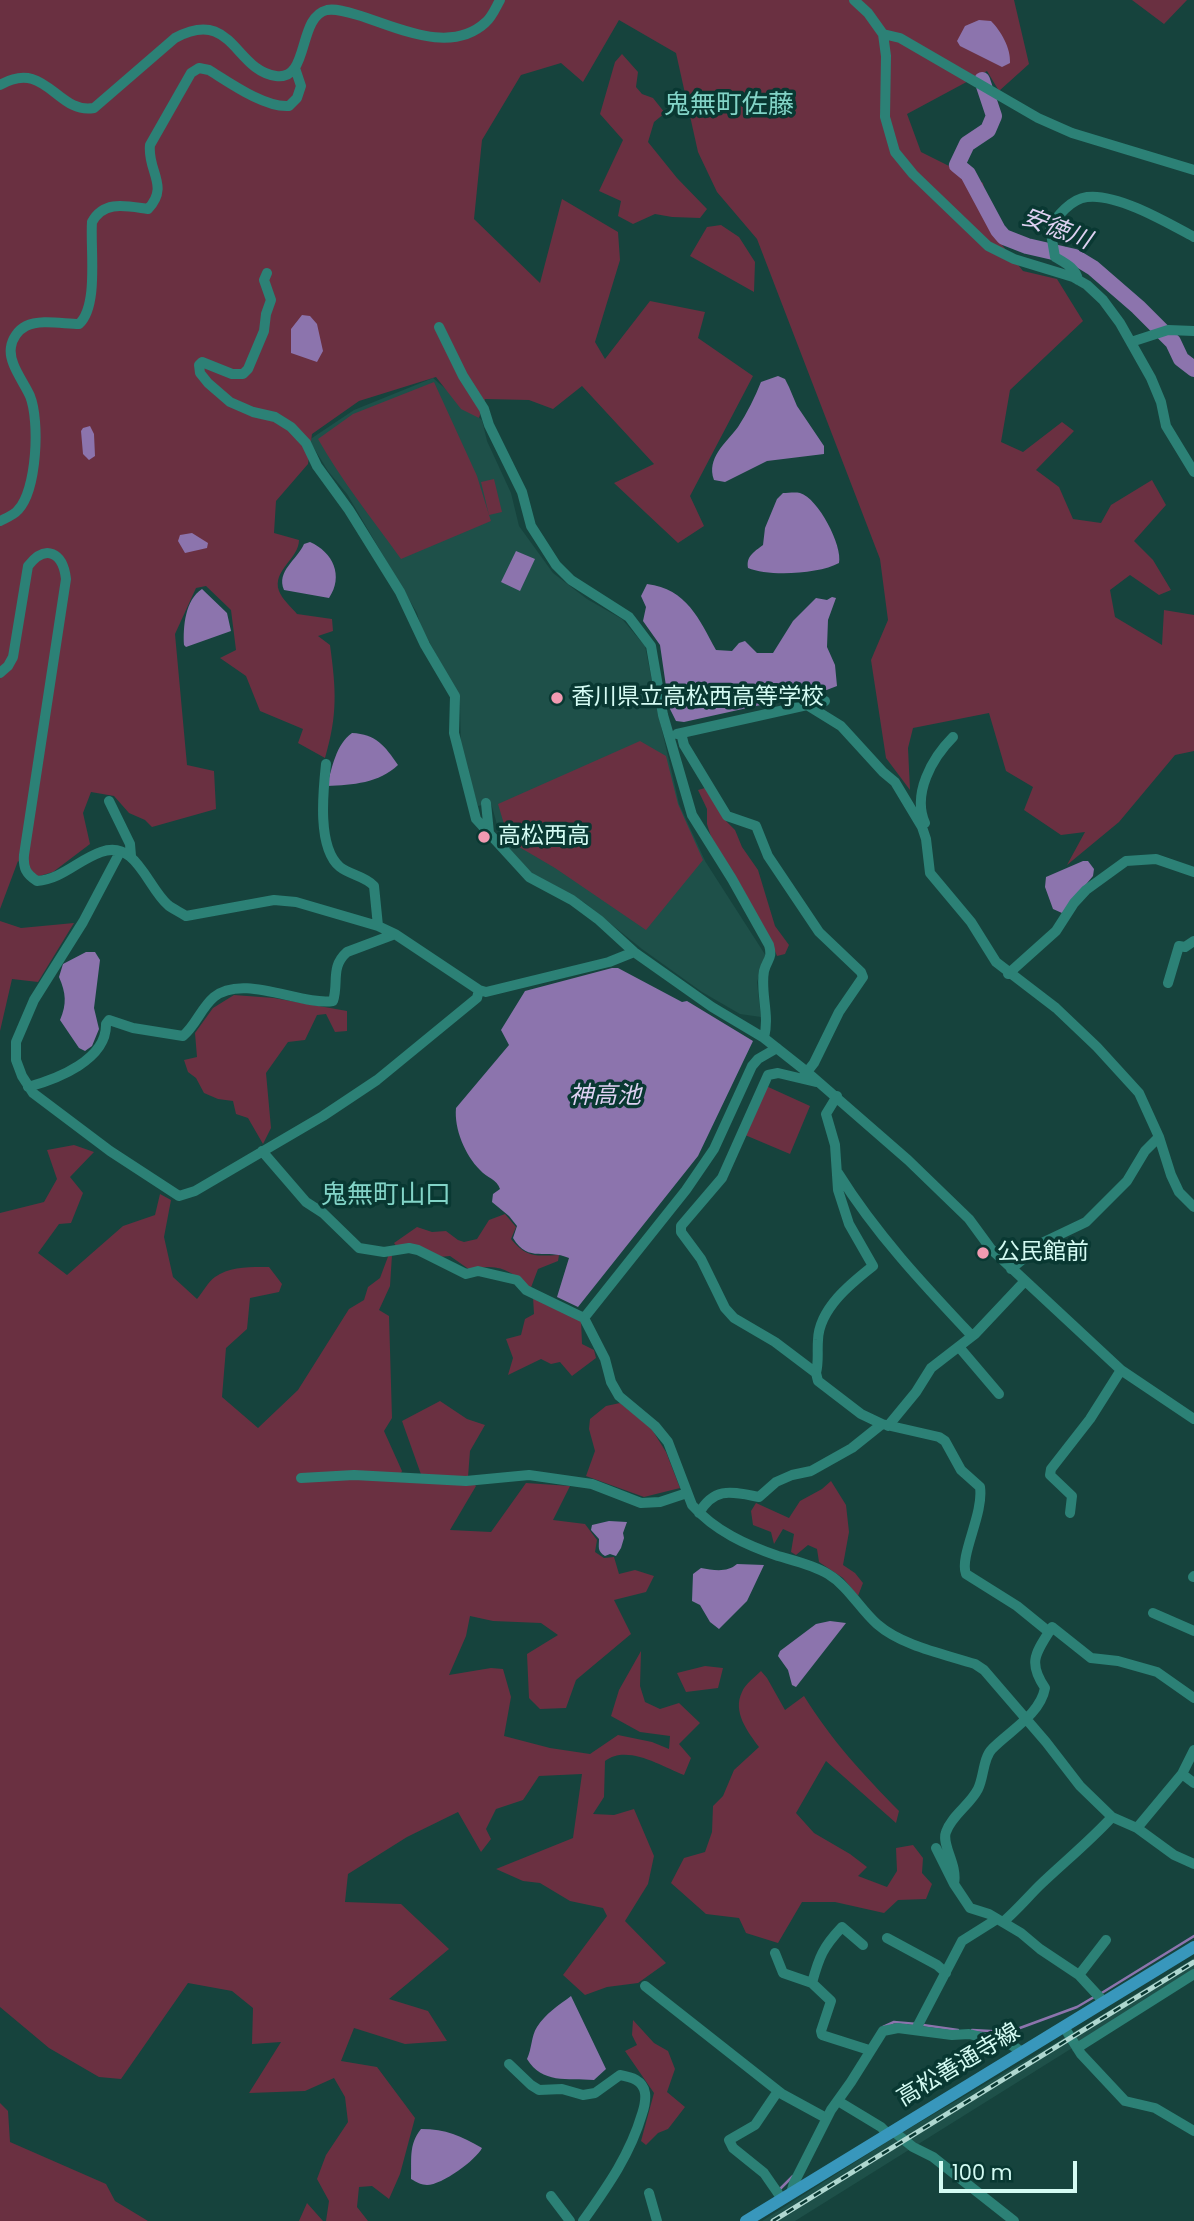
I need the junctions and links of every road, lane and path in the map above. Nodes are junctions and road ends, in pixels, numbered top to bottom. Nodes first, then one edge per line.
1 (500, 0) edge
2 (854, 0) edge
3 (883, 34) junction
4 (295, 68) junction
5 (0, 85) edge
6 (1194, 170) edge
7 (1194, 237) edge
8 (267, 273) dead end
9 (1079, 280) junction
10 (439, 327) dead end
11 (1194, 331) edge
12 (1131, 342) junction
13 (1194, 472) edge
14 (0, 521) edge
15 (0, 673) edge
16 (825, 701) dead end
17 (807, 705) junction
18 (675, 734) junction
19 (953, 737) dead end
20 (326, 764) dead end
21 (109, 801) dead end
22 (486, 803) dead end
23 (489, 833) junction
24 (926, 839) junction
25 (120, 852) junction
26 (131, 856) junction
27 (1194, 872) edge
28 (378, 926) junction
29 (395, 934) junction
30 (1194, 941) edge
31 (634, 952) junction
32 (1008, 974) junction
33 (1168, 983) dead end
34 (479, 990) junction
35 (764, 1038) junction
36 (777, 1048) junction
37 (807, 1072) junction
38 (821, 1083) junction
39 (28, 1087) junction
40 (837, 1096) junction
41 (1159, 1137) junction
42 (262, 1151) junction
43 (836, 1169) junction
44 (1194, 1207) edge
45 (1012, 1269) junction
46 (1024, 1282) junction
47 (584, 1318) junction
48 (972, 1336) junction
49 (959, 1348) junction
50 (1121, 1370) junction
51 (816, 1373) junction
52 (999, 1394) dead end
53 (1194, 1419) edge
54 (885, 1425) junction
55 (301, 1478) dead end
56 (687, 1493) junction
57 (699, 1513) junction
58 (1070, 1513) dead end
59 (1153, 1613) dead end
60 (1194, 1631) edge
61 (1049, 1632) junction
62 (1194, 1698) edge
63 (1025, 1719) junction
64 (1194, 1750) edge
65 (1182, 1774) junction
66 (1194, 1783) edge
67 (1112, 1817) junction
68 (1137, 1828) junction
69 (936, 1848) dead end
70 (1194, 1864) edge
71 (954, 1884) junction
72 (1000, 1921) junction
73 (887, 1938) dead end
74 (1106, 1940) dead end
75 (863, 1945) dead end
76 (1194, 1947) edge
77 (775, 1953) dead end
78 (946, 1973) junction
79 (1194, 1974) edge
80 (1079, 1975) junction
81 (812, 1983) junction
82 (645, 1986) dead end
83 (1104, 2002) junction
84 (1064, 2027) junction
85 (916, 2029) junction
86 (1077, 2048) junction
87 (869, 2050) junction
88 (1022, 2052) junction
89 (509, 2064) dead end
90 (778, 2091) junction
91 (838, 2101) junction
92 (826, 2118) junction
93 (1194, 2131) edge
94 (890, 2133) junction
95 (649, 2193) dead end
96 (551, 2196) dead end
97 (786, 2196) junction
98 (752, 2219) edge
99 (570, 2221) edge
100 (583, 2221) edge
101 (657, 2221) edge
102 (1014, 2221) edge

1 - 4 street
2 - 3 street
3 - 6 street
3 - 9 street
4 - 5 street
4 - 14 street
7 - 9 street
8 - 23 street
9 - 12 street
10 - 18 street
11 - 12 street
12 - 13 street
15 - 25 street
16 - 17 street
17 - 18 street
17 - 24 street
18 - 35 street
18 - 37 street
19 - 24 street
20 - 28 street
21 - 26 street
22 - 23 street
23 - 31 street
24 - 32 street
25 - 26 street
25 - 39 street
26 - 28 street
27 - 32 street
28 - 29 street
29 - 34 street
29 - 39 street
30 - 33 street
31 - 34 street
31 - 35 street
32 - 41 street
34 - 42 street
35 - 36 street
36 - 37 street
36 - 47 street
37 - 38 street
38 - 40 street
38 - 51 street
39 - 42 street
40 - 43 street
40 - 45 street
41 - 44 street
41 - 45 street
42 - 47 street
43 - 48 street
43 - 51 street
45 - 46 street
46 - 48 street
46 - 50 street
47 - 56 street
48 - 49 street
49 - 52 street
49 - 54 street
50 - 53 street
50 - 58 street
51 - 54 street
54 - 57 street
54 - 61 street
55 - 56 street
56 - 57 street
57 - 63 street
59 - 60 street
61 - 62 street
61 - 63 street
63 - 67 street
63 - 71 street
64 - 65 street
65 - 66 street
65 - 68 street
67 - 68 street
67 - 72 street
68 - 70 street
69 - 71 street
71 - 72 street
72 - 78 street
72 - 80 street
73 - 78 street
74 - 80 street
75 - 81 street
76 - 83 main road, 高松善通寺線
77 - 81 street
78 - 85 street
79 - 86 street
80 - 83 street
81 - 87 street
82 - 90 street
83 - 84 main road, 高松善通寺線
84 - 86 street
84 - 88 main road, 高松善通寺線
85 - 87 street
85 - 88 street
86 - 93 street
87 - 91 street
88 - 94 main road, 高松善通寺線
89 - 100 street
90 - 92 street
90 - 97 street
91 - 92 street
91 - 94 street
92 - 97 street
94 - 97 main road, 高松善通寺線
94 - 102 street
95 - 101 street
96 - 99 street
97 - 98 main road, 高松善通寺線

